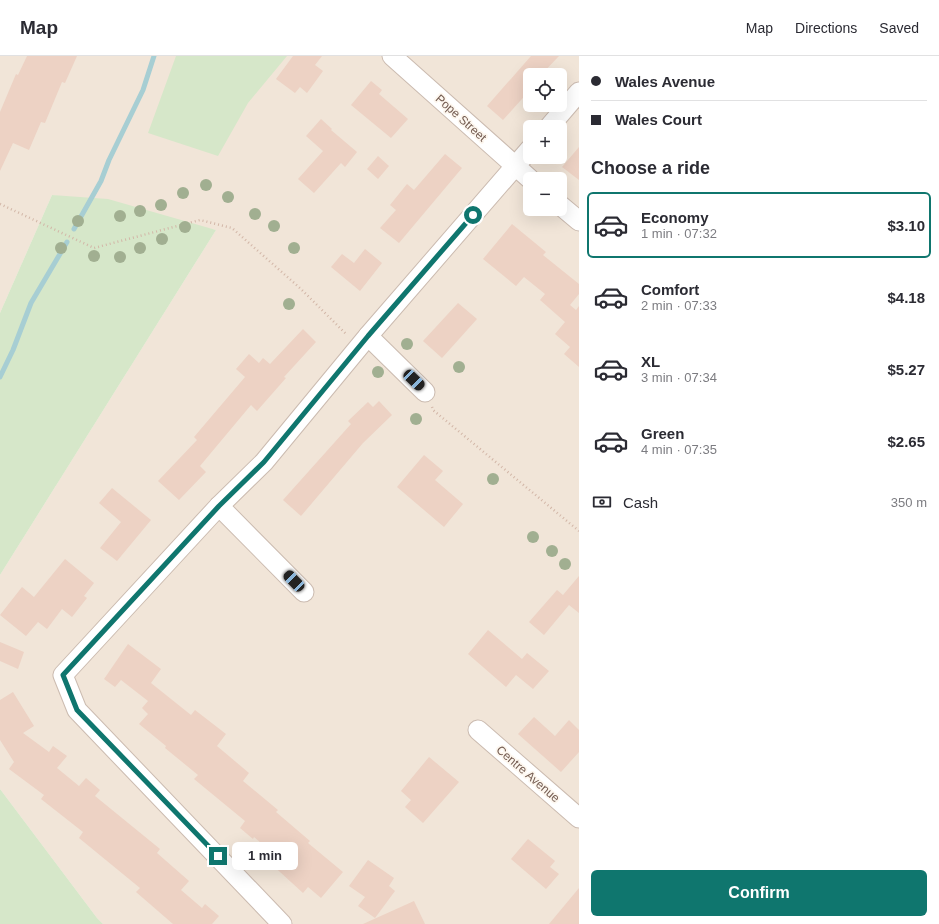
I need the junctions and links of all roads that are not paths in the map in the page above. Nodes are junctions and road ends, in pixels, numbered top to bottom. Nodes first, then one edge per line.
1 (392, 56) edge
2 (579, 92) edge
3 (555, 120) edge
4 (523, 157) edge
5 (515, 166) junction
6 (523, 173) edge
7 (567, 211) edge
8 (579, 222) edge
9 (364, 342) junction
10 (425, 392) road end
11 (219, 506) junction
12 (304, 592) dead end
13 (478, 730) dead end
14 (579, 818) edge
15 (282, 924) edge

1 - 5 street, Pope Street
2 - 3 street
4 - 5 street
5 - 6 street, Pope Street
5 - 9 street
7 - 8 street
9 - 10 street
9 - 11 street
11 - 12 street
11 - 15 street
13 - 14 street, Centre Avenue

